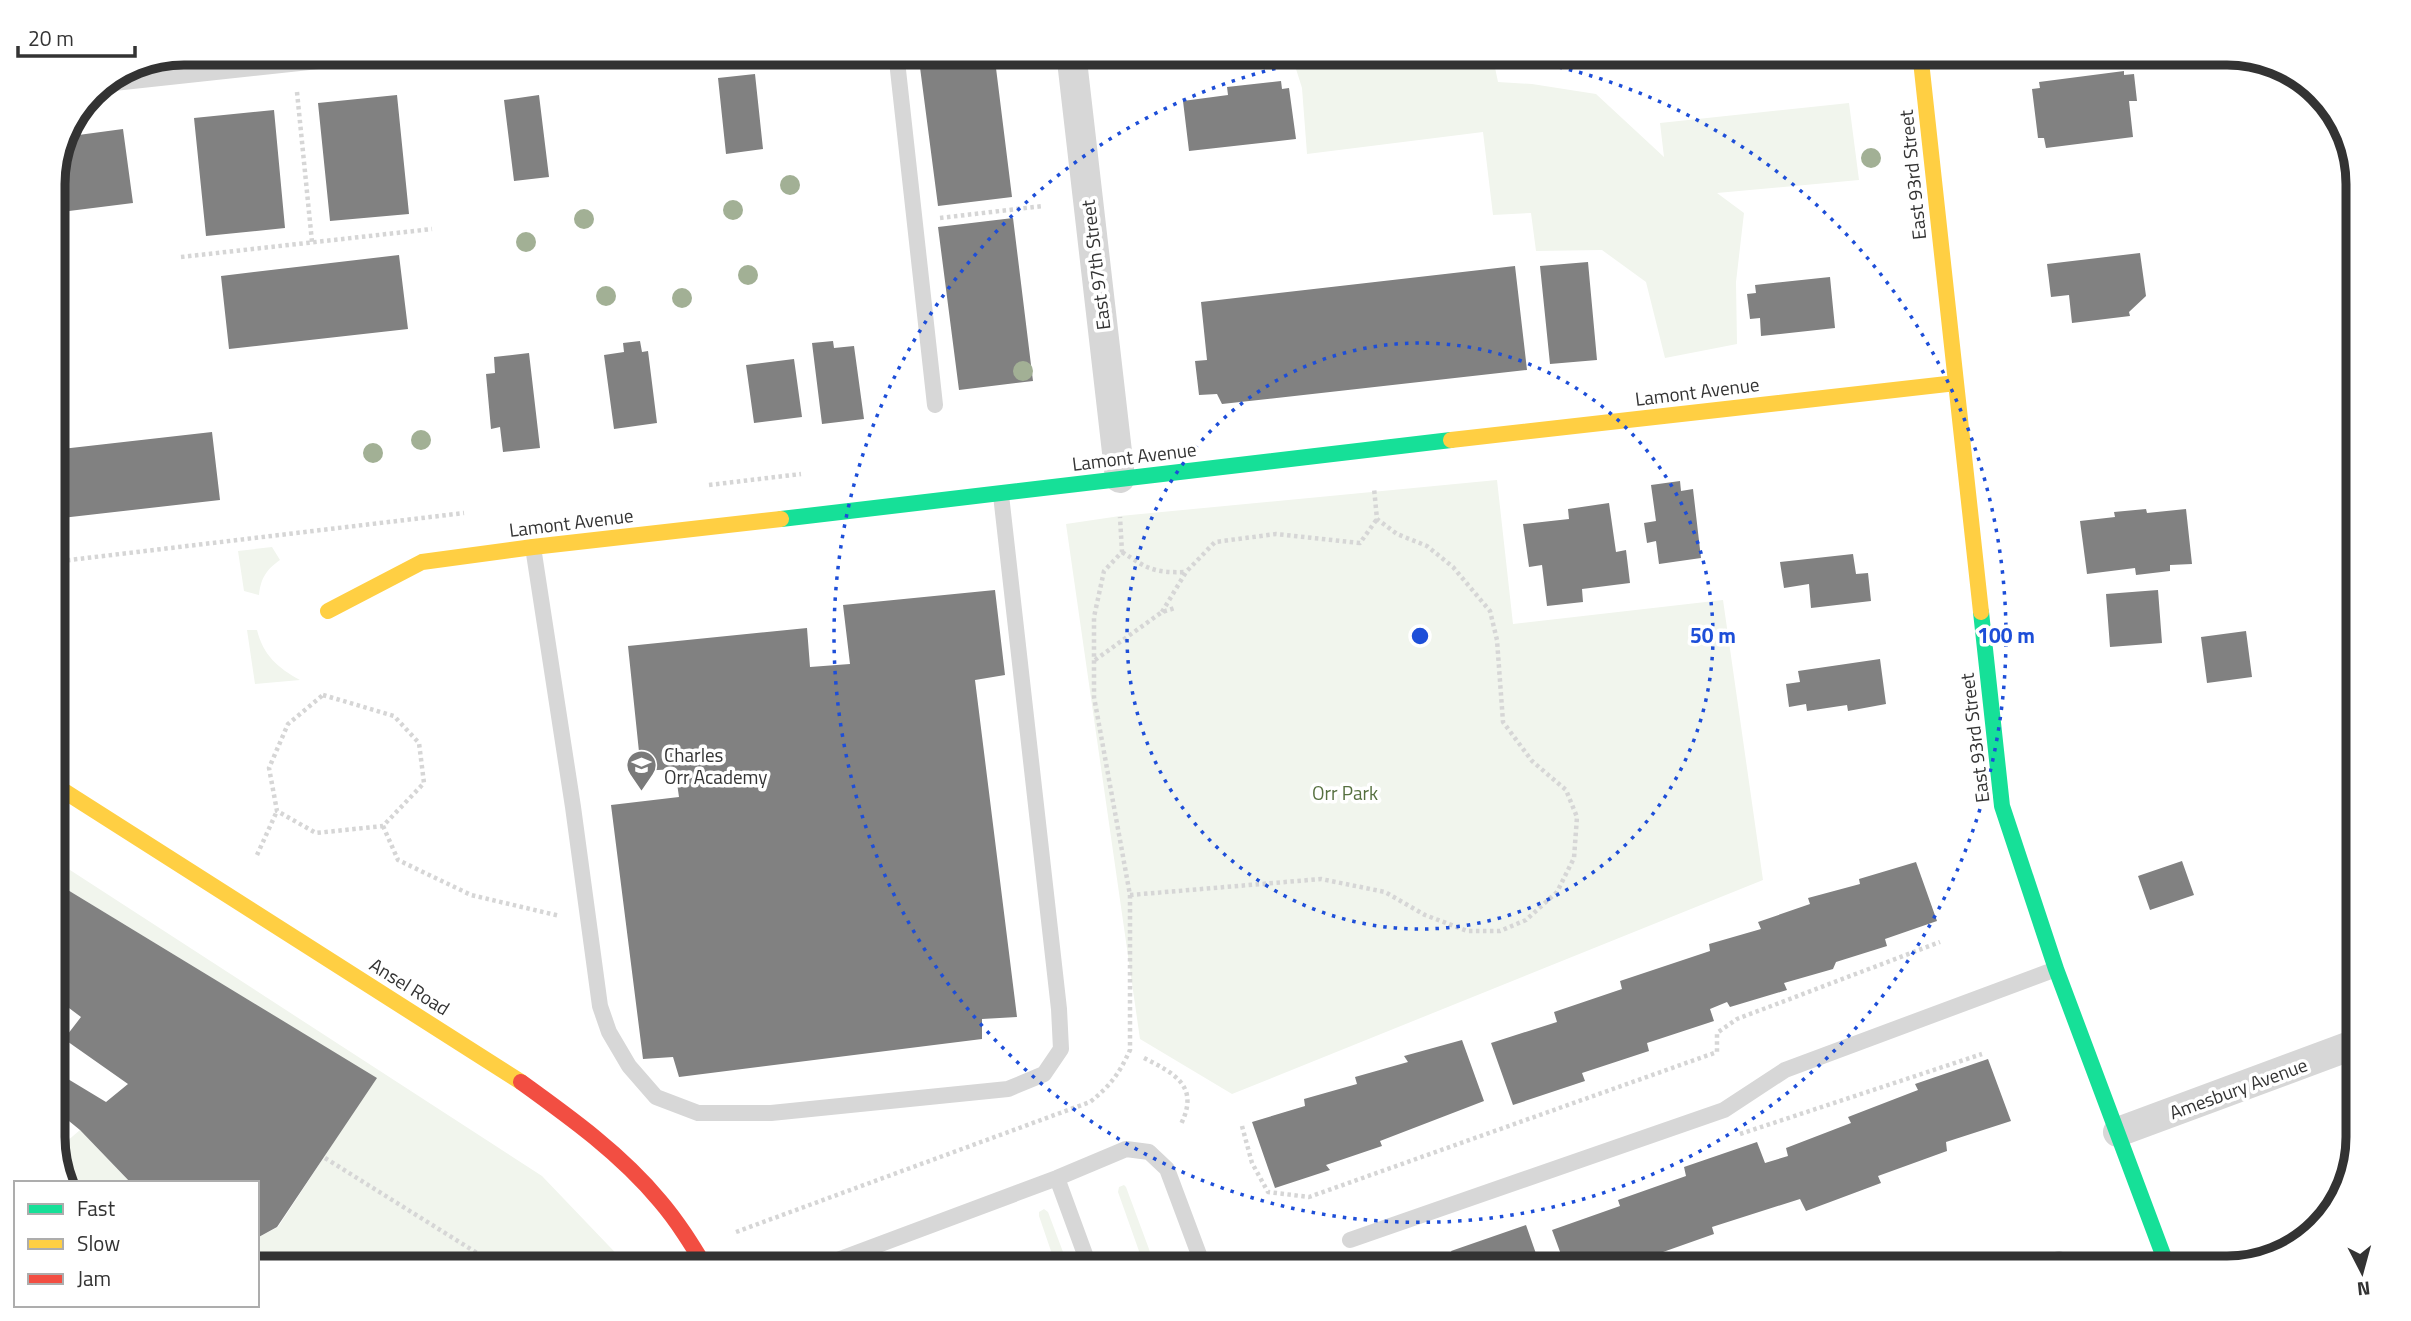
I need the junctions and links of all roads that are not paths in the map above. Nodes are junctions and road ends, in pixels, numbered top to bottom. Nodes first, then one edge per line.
1 (203, 65) edge
2 (898, 65) edge
3 (1072, 65) edge
4 (1921, 65) edge
5 (151, 70) edge
6 (1956, 383) junction
7 (935, 405) dead end
8 (1120, 478) junction
9 (1001, 495) junction
10 (533, 547) junction
11 (328, 611) dead end
12 (65, 792) edge
13 (2056, 969) junction
14 (2346, 1047) edge
15 (2118, 1132) junction
16 (1057, 1178) junction
17 (1350, 1240) dead end
18 (699, 1256) edge
19 (848, 1256) edge
20 (1085, 1256) edge
21 (1198, 1256) edge
22 (2163, 1256) edge

1 - 5 street
2 - 7 lane
3 - 8 street, East 97th Street
4 - 6 street, East 93rd Street
6 - 8 street, Lamont Avenue
6 - 13 street, East 93rd Street
8 - 9 street, Lamont Avenue
9 - 10 street, Lamont Avenue
9 - 10 lane
10 - 11 street, Lamont Avenue
12 - 18 street, Ansel Road
13 - 15 street, East 93rd Street
13 - 17 lane
14 - 15 street, Amesbury Avenue
15 - 22 street, East 93rd Street
16 - 19 lane
16 - 20 lane
16 - 21 lane

